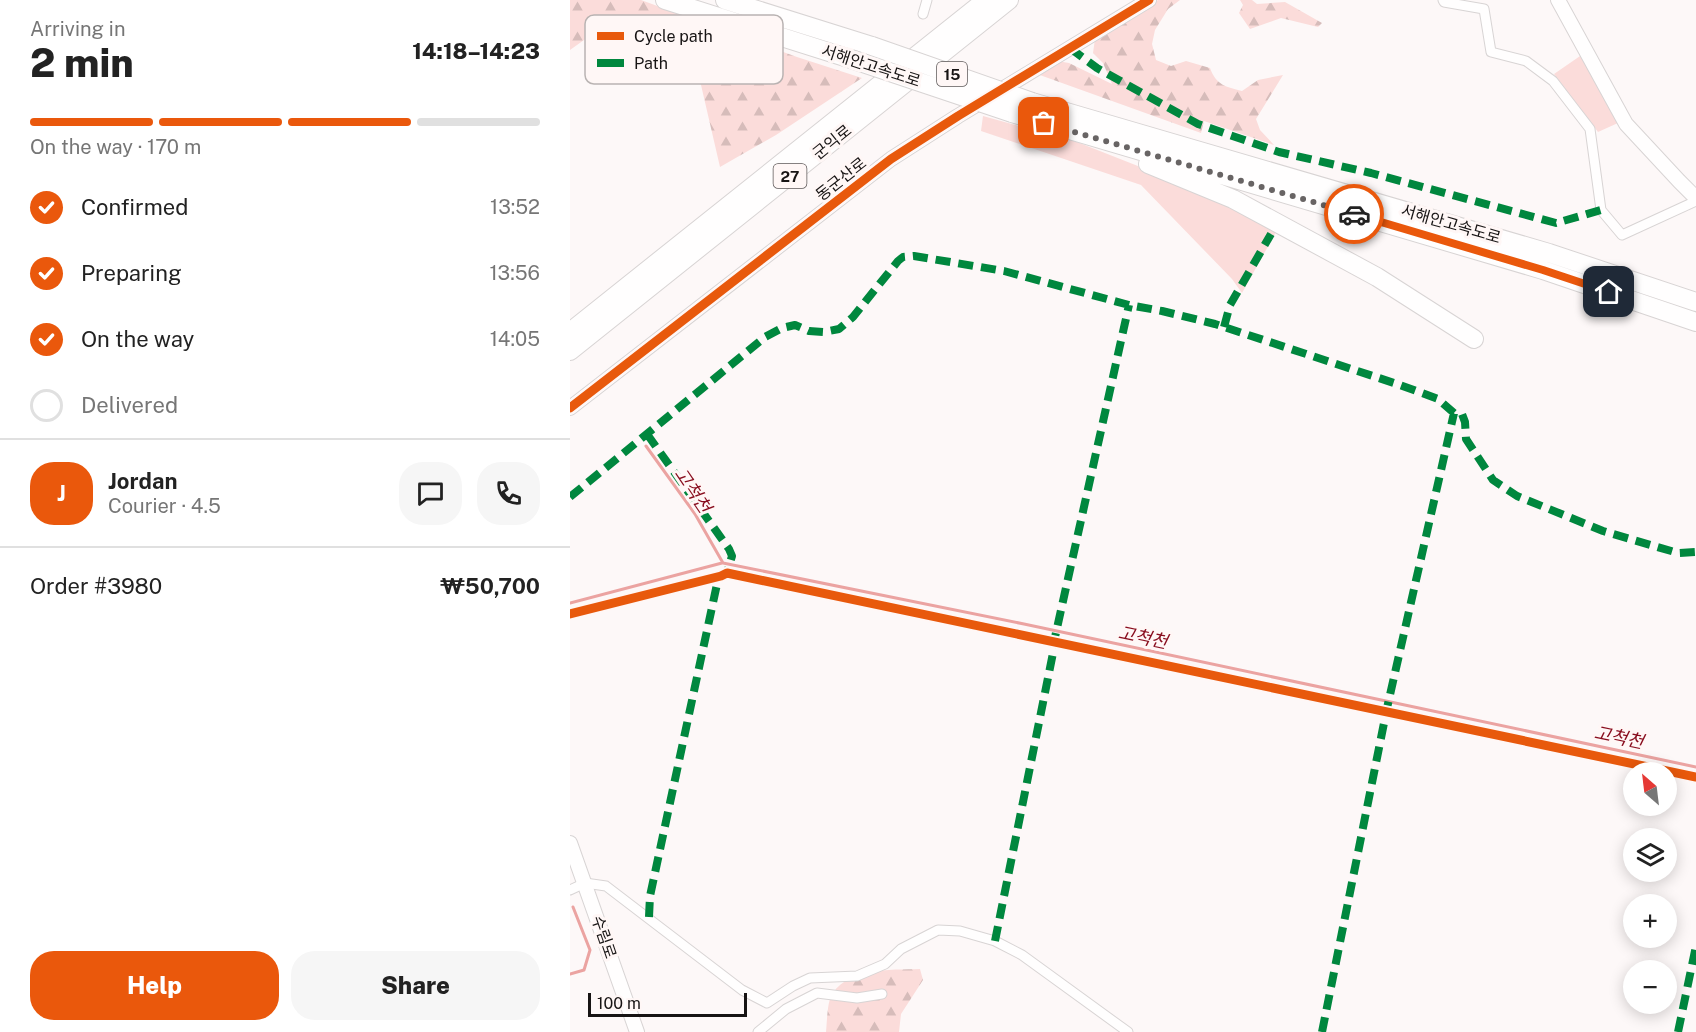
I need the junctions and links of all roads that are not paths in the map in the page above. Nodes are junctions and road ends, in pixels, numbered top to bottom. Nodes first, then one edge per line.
1 (665, 0) edge
2 (725, 0) edge
3 (927, 0) edge
4 (986, 0) edge
5 (1009, 0) edge
6 (1149, 0) edge
7 (1443, 0) edge
8 (1558, 0) edge
9 (923, 14) dead end
10 (712, 15) edge
11 (773, 15) edge
12 (783, 18) edge
13 (783, 37) edge
14 (1060, 128) junction
15 (1696, 199) edge
16 (1696, 302) edge
17 (1696, 322) edge
18 (570, 332) edge
19 (1474, 339) dead end
20 (570, 351) edge
21 (570, 408) edge
22 (570, 614) edge
23 (1696, 777) edge
24 (570, 843) edge
25 (585, 883) junction
26 (570, 890) edge
27 (810, 978) junction
28 (817, 993) junction
29 (882, 994) dead end
30 (638, 1032) edge
31 (758, 1032) edge
32 (1128, 1032) edge

1 - 10 highway, 서해안고속도로 / 15, bridge
2 - 11 highway, 서해안고속도로 / 15, bridge
3 - 9 street
4 - 18 highway, 군익로 / 27
5 - 20 highway, 군익로 / 27
6 - 21 street, 동군산로
7 - 15 street
8 - 15 street
12 - 16 highway, 서해안고속도로 / 15, bridge
13 - 14 highway, 서해안고속도로 / 15, bridge
14 - 17 highway, 서해안고속도로 / 15
14 - 19 highway
22 - 23 street
24 - 25 street, 수림로
25 - 26 street
25 - 27 street
25 - 30 street, 수림로
27 - 28 street
27 - 32 street
28 - 29 street
28 - 31 street

